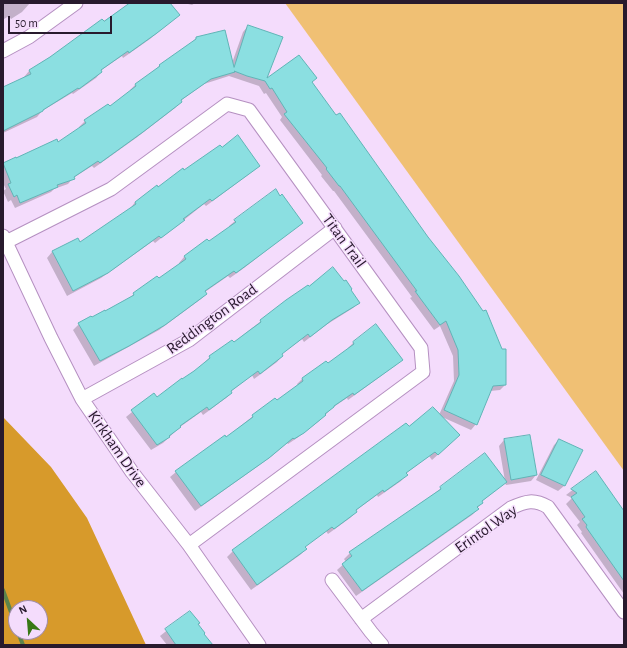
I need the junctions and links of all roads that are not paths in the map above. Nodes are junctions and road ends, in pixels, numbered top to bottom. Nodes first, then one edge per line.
1 (76, 3) edge
2 (3, 51) edge
3 (335, 228) junction
4 (5, 239) edge
5 (82, 399) junction
6 (190, 545) junction
7 (332, 580) dead end
8 (624, 612) edge
9 (361, 619) junction
10 (259, 645) edge
11 (382, 645) edge

1 - 2 street
3 - 4 street, Titan Trail
3 - 5 street, Reddington Road
3 - 6 street, Titan Trail
4 - 5 street, Kirkham Drive
5 - 6 street, Kirkham Drive
6 - 10 street, Kirkham Drive
7 - 9 street
8 - 9 street, Erintol Way
9 - 11 street

